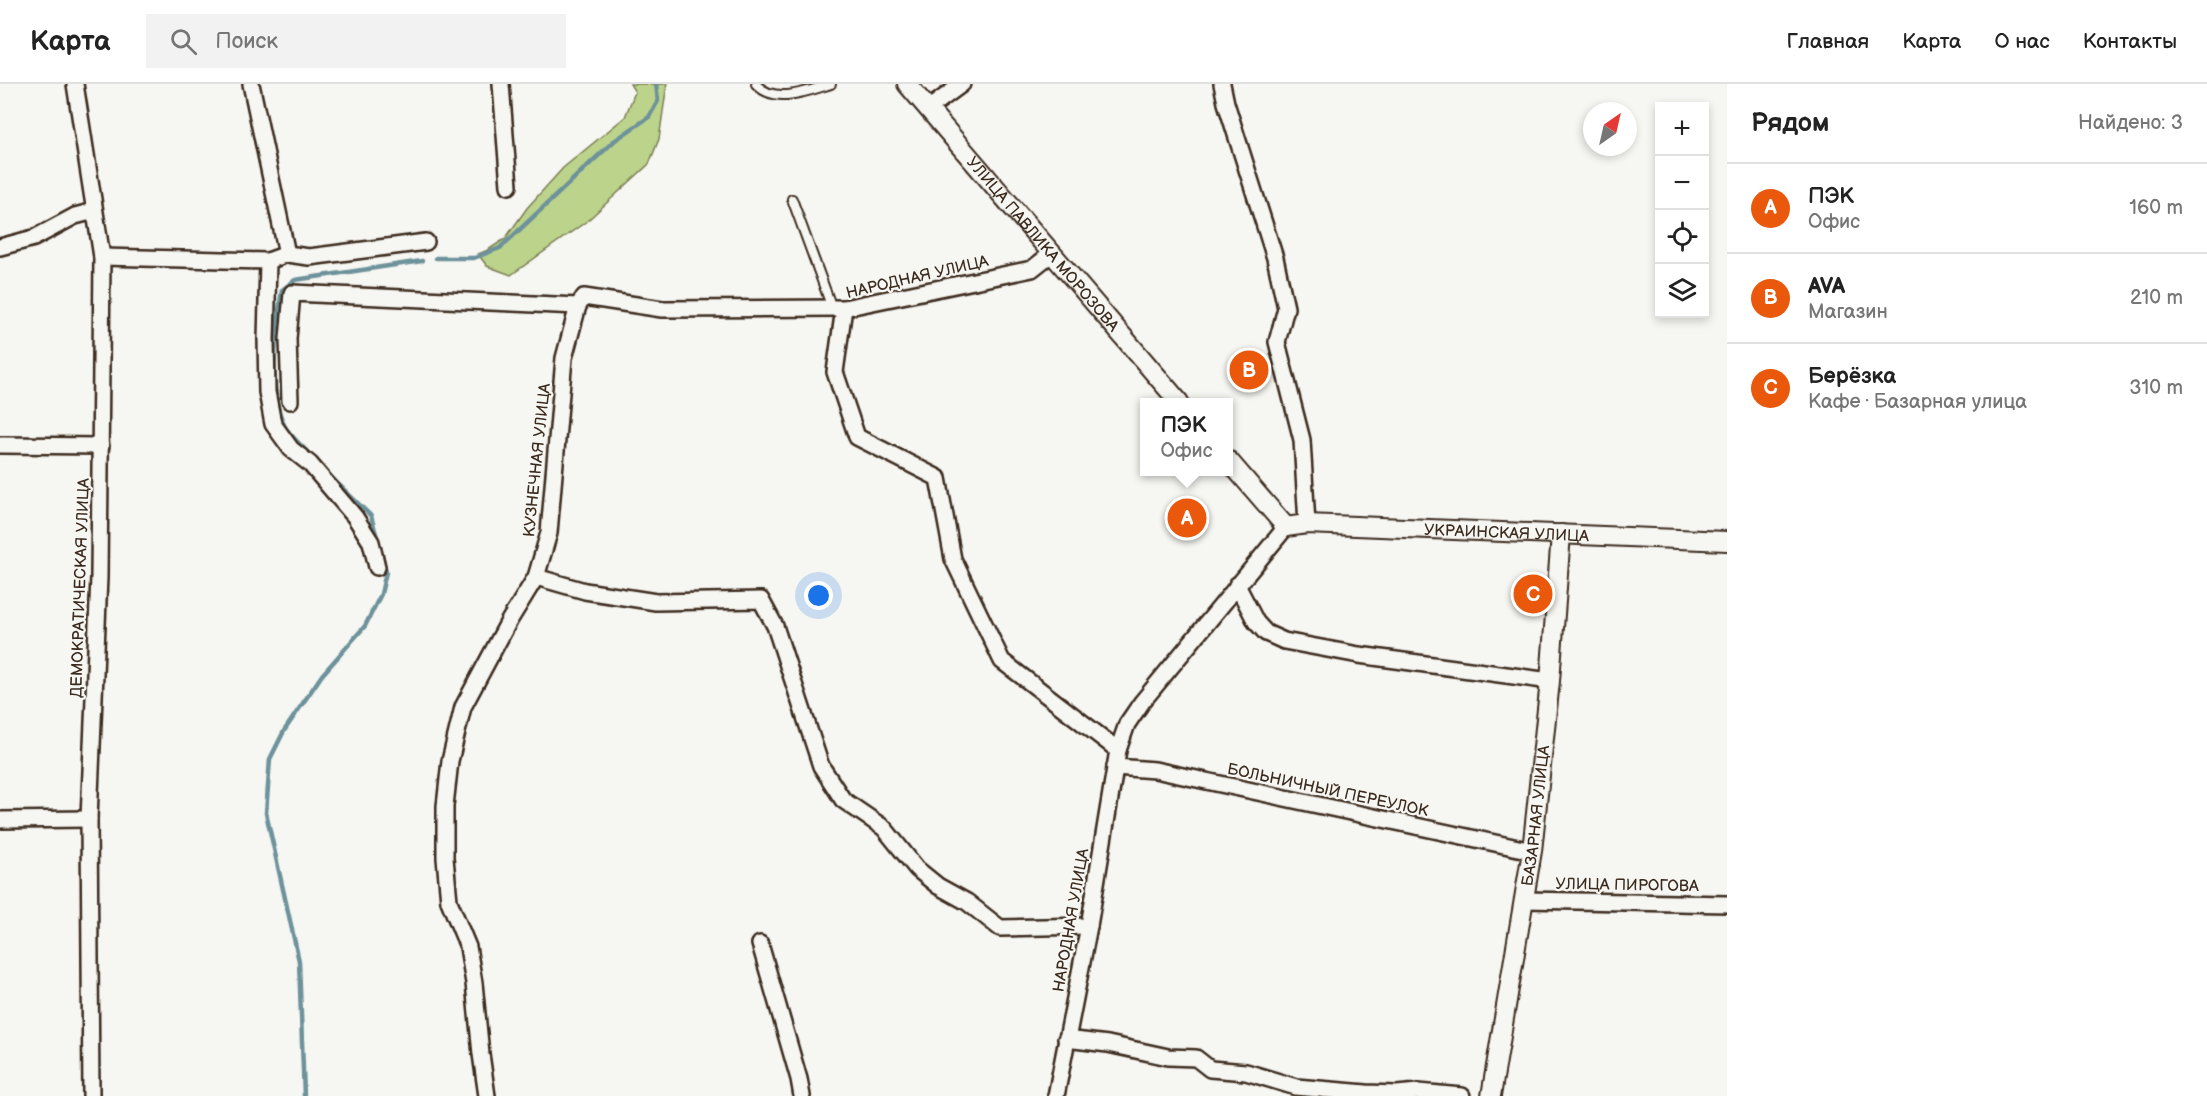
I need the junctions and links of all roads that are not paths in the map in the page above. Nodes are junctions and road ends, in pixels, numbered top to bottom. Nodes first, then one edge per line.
1 (75, 84) edge
2 (251, 84) edge
3 (501, 84) edge
4 (756, 84) edge
5 (831, 84) edge
6 (906, 84) edge
7 (962, 84) edge
8 (1222, 84) edge
9 (928, 109) junction
10 (509, 186) dead end
11 (792, 199) dead end
12 (94, 211) junction
13 (426, 242) dead end
14 (0, 247) edge
15 (287, 254) junction
16 (1051, 254) junction
17 (102, 257) junction
18 (268, 261) junction
19 (578, 306) junction
20 (838, 308) junction
21 (1176, 398) edge
22 (290, 401) dead end
23 (0, 445) edge
24 (101, 446) junction
25 (1233, 466) edge
26 (1307, 524) junction
27 (1286, 527) junction
28 (1561, 534) junction
29 (1727, 541) edge
30 (377, 567) dead end
31 (536, 578) junction
32 (1237, 585) junction
33 (1550, 681) junction
34 (1118, 750) junction
35 (1115, 767) junction
36 (90, 819) junction
37 (0, 820) edge
38 (1532, 851) junction
39 (1525, 900) junction
40 (1727, 904) edge
41 (1089, 926) junction
42 (760, 944) dead end
43 (1066, 1039) junction
44 (91, 1096) edge
45 (487, 1096) edge
46 (802, 1096) edge
47 (1056, 1096) edge
48 (1462, 1096) edge
49 (1491, 1096) edge

1 - 12 street, ДЕМОКРАТИЧЕСКАЯ УЛИЦА
2 - 15 street
3 - 10 street
4 - 5 lane
6 - 9 street, УЛИЦА ПАВЛИКА МОРОЗОВА
7 - 9 street
8 - 26 street
9 - 16 street, УЛИЦА ПАВЛИКА МОРОЗОВА
11 - 20 lane
12 - 14 street
12 - 17 street, ДЕМОКРАТИЧЕСКАЯ УЛИЦА
13 - 15 street
15 - 18 street
16 - 20 street, НАРОДНАЯ УЛИЦА
16 - 21 street, УЛИЦА ПАВЛИКА МОРОЗОВА
17 - 18 street
17 - 24 street, ДЕМОКРАТИЧЕСКАЯ УЛИЦА
18 - 30 street
19 - 20 street
19 - 22 street
19 - 31 street, КУЗНЕЧНАЯ УЛИЦА
20 - 34 street, НАРОДНАЯ УЛИЦА
23 - 24 street
24 - 36 street, ДЕМОКРАТИЧЕСКАЯ УЛИЦА
25 - 27 street
26 - 27 street, УКРАИНСКАЯ УЛИЦА
26 - 28 street, УКРАИНСКАЯ УЛИЦА
27 - 32 street, НАРОДНАЯ УЛИЦА
28 - 29 street, УКРАИНСКАЯ УЛИЦА
28 - 33 street, БАЗАРНАЯ УЛИЦА
31 - 41 street
31 - 45 street, КУЗНЕЧНАЯ УЛИЦА
32 - 33 street
32 - 34 street, НАРОДНАЯ УЛИЦА
33 - 38 street, БАЗАРНАЯ УЛИЦА
34 - 35 street, НАРОДНАЯ УЛИЦА
35 - 38 street, БОЛЬНИЧНЫЙ ПЕРЕУЛОК
35 - 41 street, НАРОДНАЯ УЛИЦА
36 - 37 street
36 - 44 street, ДЕМОКРАТИЧЕСКАЯ УЛИЦА
38 - 39 street, БАЗАРНАЯ УЛИЦА
39 - 40 street, УЛИЦА ПИРОГОВА
39 - 49 street, БАЗАРНАЯ УЛИЦА
41 - 43 street, НАРОДНАЯ УЛИЦА
42 - 46 street
43 - 47 street, НАРОДНАЯ УЛИЦА
43 - 48 street

